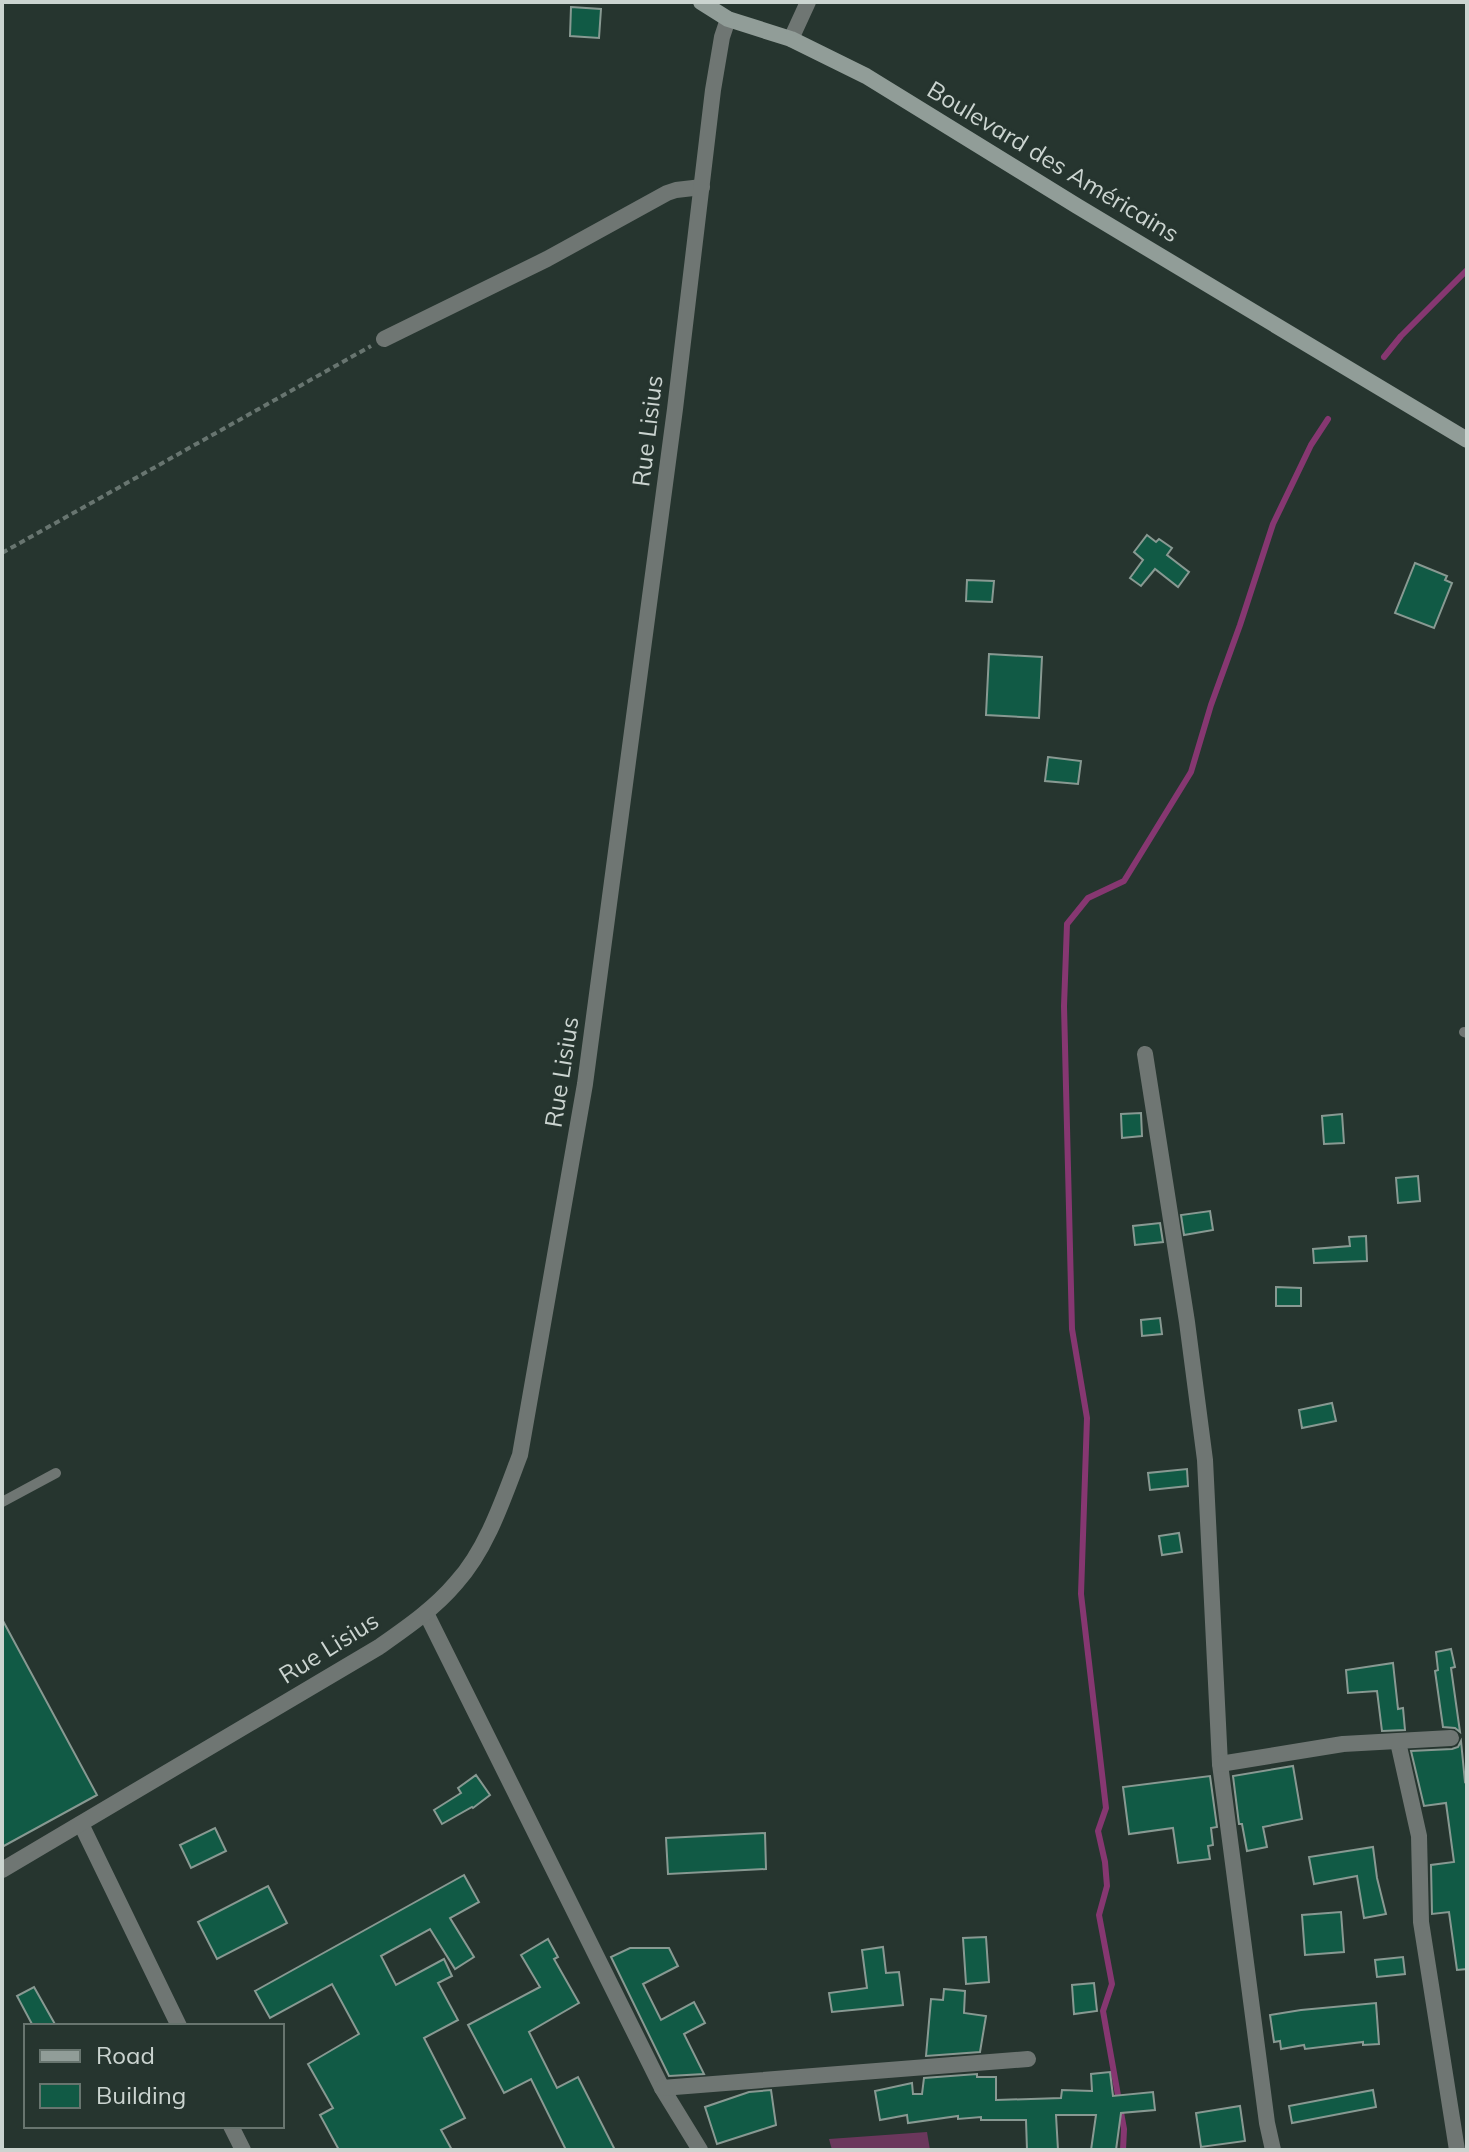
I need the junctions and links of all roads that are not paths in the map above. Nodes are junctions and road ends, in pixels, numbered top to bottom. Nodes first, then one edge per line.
1 (701, 2) edge
2 (808, 2) edge
3 (728, 19) junction
4 (791, 39) junction
5 (702, 187) junction
6 (384, 339) road end
7 (1467, 440) edge
8 (1145, 1054) dead end
9 (56, 1473) dead end
10 (2, 1502) edge
11 (426, 1613) junction
12 (1451, 1738) dead end
13 (1398, 1742) junction
14 (1220, 1764) junction
15 (81, 1824) junction
16 (2, 1870) edge
17 (178, 2024) edge
18 (1028, 2059) dead end
19 (662, 2088) junction
20 (232, 2128) edge
21 (243, 2150) edge
22 (700, 2150) edge
23 (1273, 2150) edge
24 (1457, 2150) edge

1 - 3 main road, Boulevard des Américains
2 - 4 street
3 - 4 main road, Boulevard des Américains
3 - 5 street, Rue Lisius
4 - 7 main road, Boulevard des Américains
5 - 6 street
5 - 11 street, Rue Lisius
8 - 14 street
9 - 10 lane
11 - 15 street, Rue Lisius
11 - 19 street
12 - 13 street
13 - 14 street
13 - 24 street
14 - 23 street
15 - 16 street, Rue Lisius
15 - 17 street
18 - 19 street
19 - 22 street
20 - 21 street

